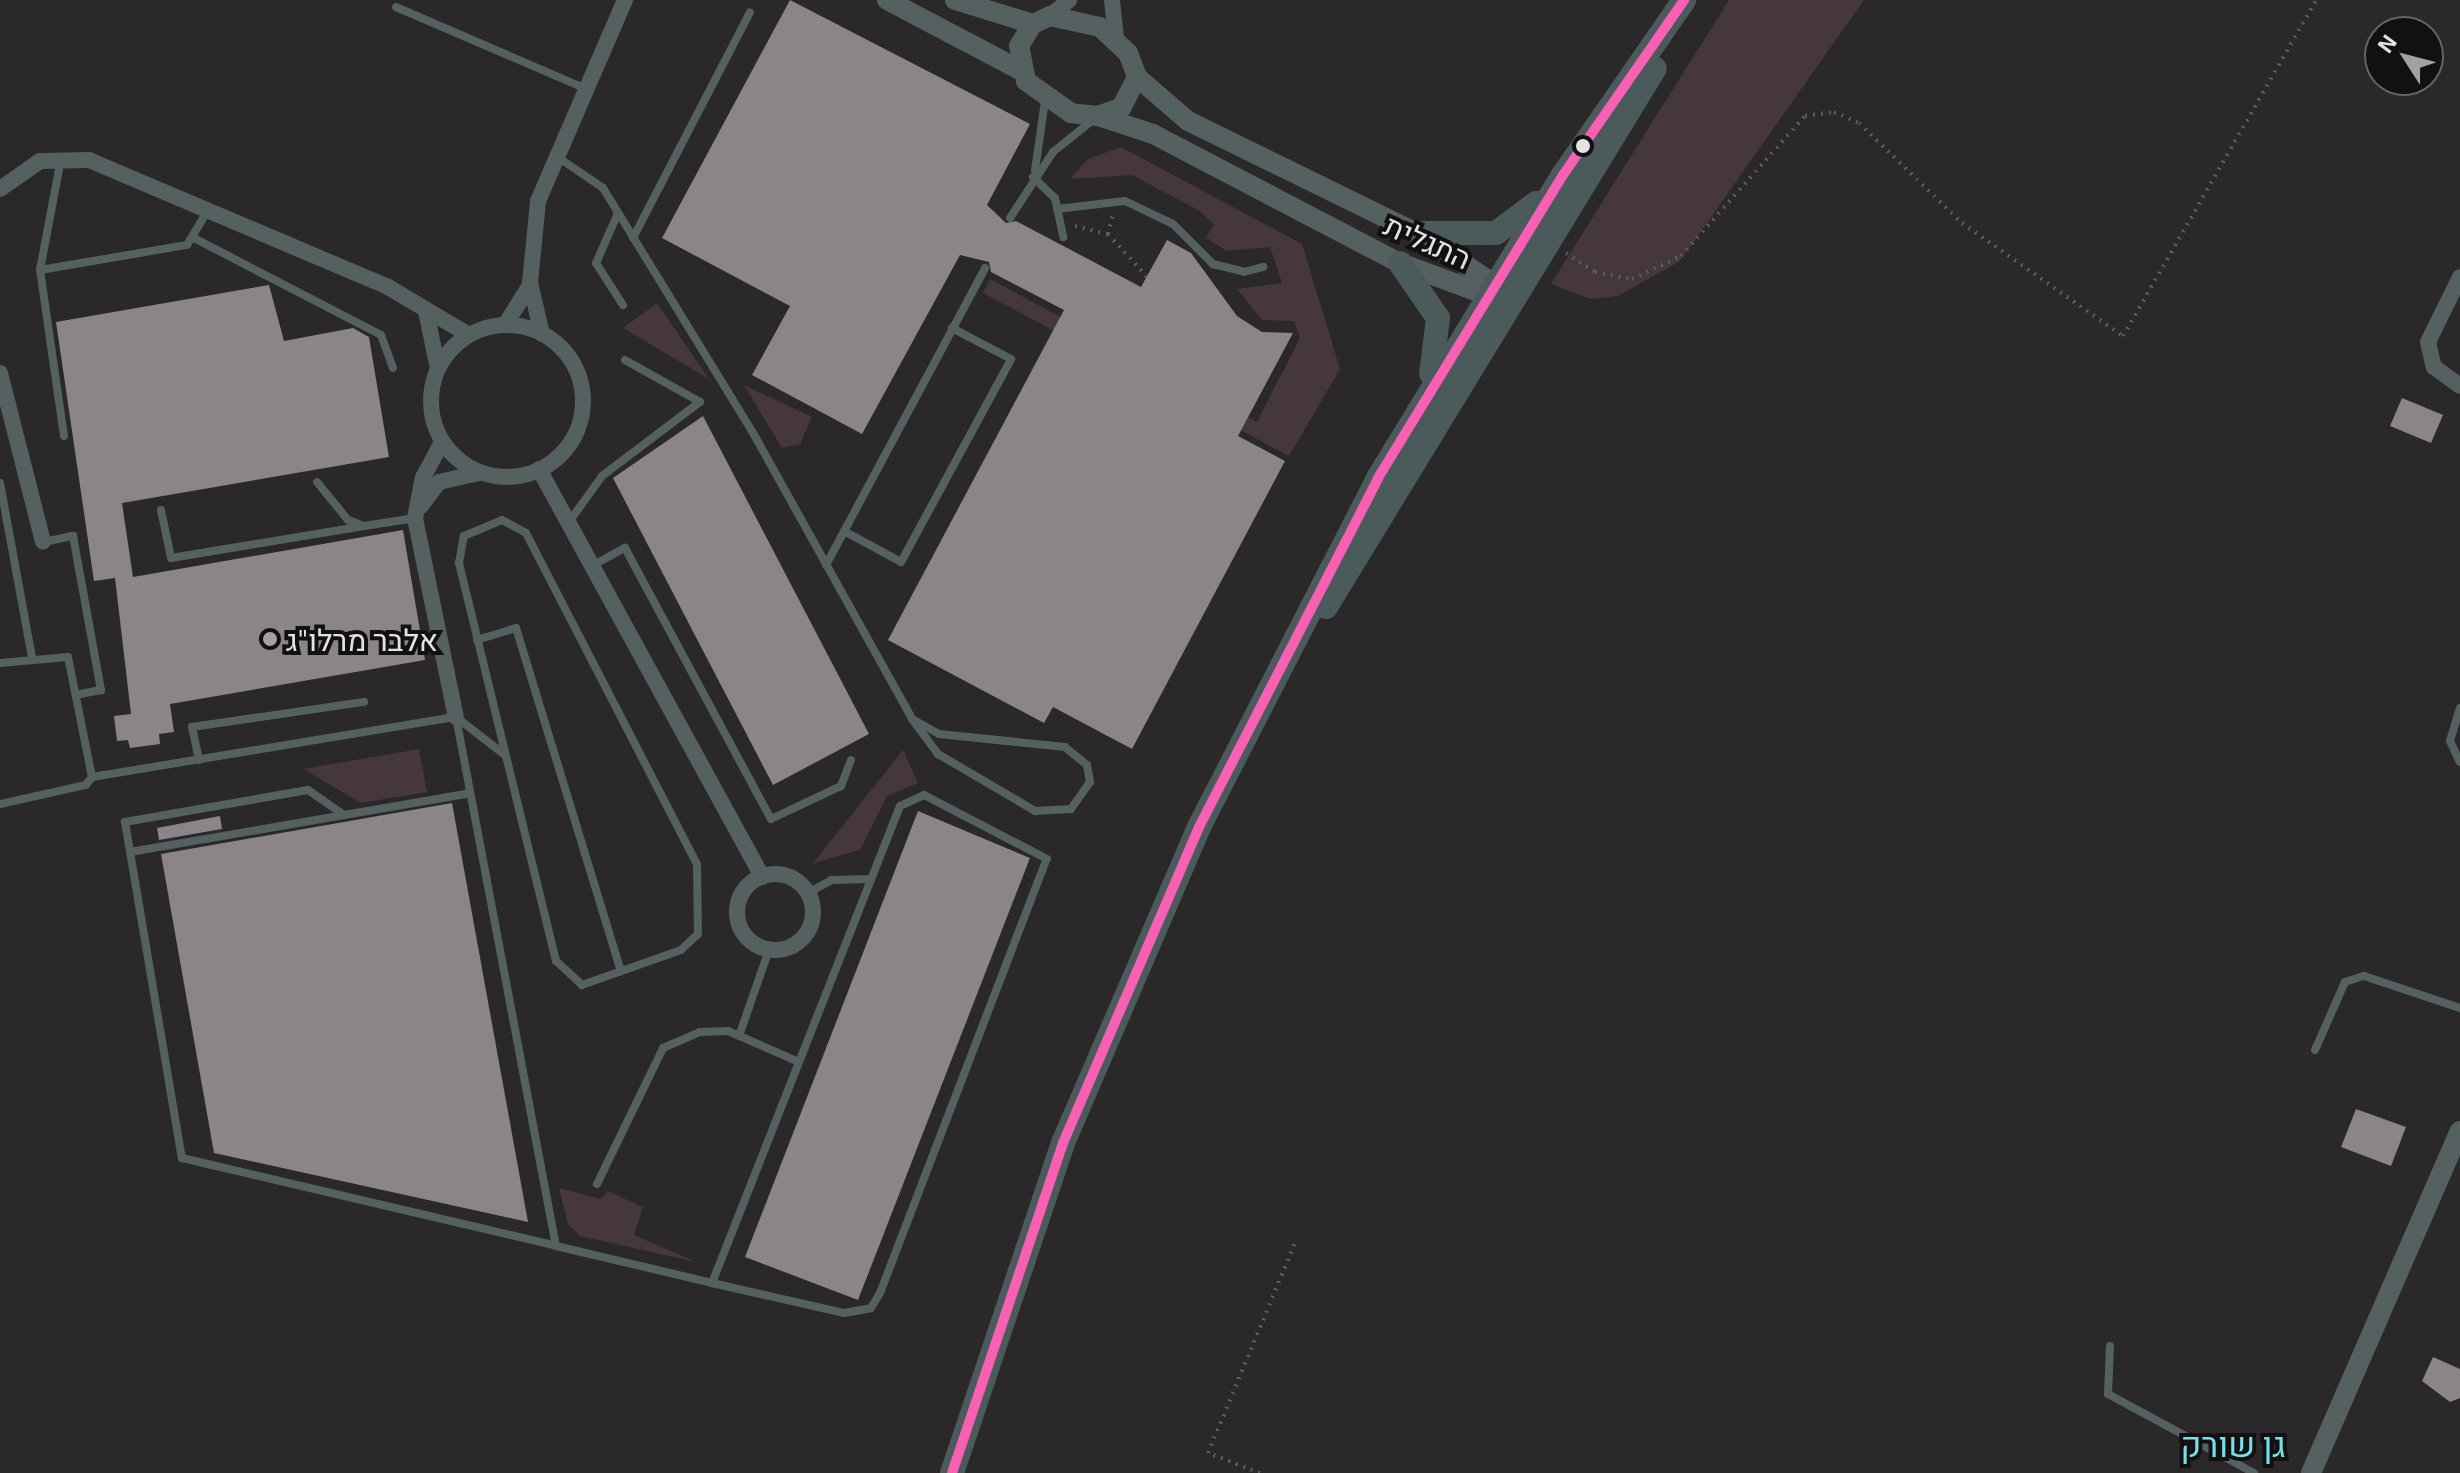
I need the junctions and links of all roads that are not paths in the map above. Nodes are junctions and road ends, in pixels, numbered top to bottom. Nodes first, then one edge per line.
1 (625, 0) edge
2 (887, 0) edge
3 (955, 0) edge
4 (1069, 0) edge
5 (1112, 0) edge
6 (1684, 0) edge
7 (1696, 0) edge
8 (396, 7) dead end
9 (750, 12) dead end
10 (1041, 20) junction
11 (1116, 39) junction
12 (1018, 69) junction
13 (1137, 77) junction
14 (587, 90) junction
15 (1045, 101) junction
16 (1098, 116) junction
17 (556, 156) junction
18 (61, 158) junction
19 (1563, 175) junction
20 (1033, 177) junction
21 (0, 189) edge
22 (1057, 209) junction
23 (208, 210) junction
24 (618, 213) junction
25 (1010, 218) dead end
26 (1417, 233) junction
27 (192, 237) junction
28 (1063, 237) dead end
29 (633, 238) junction
30 (1400, 263) junction
31 (1263, 267) dead end
32 (985, 268) dead end
33 (40, 270) junction
34 (2460, 277) edge
35 (530, 283) junction
36 (1492, 290) junction
37 (1512, 301) junction
38 (623, 305) dead end
39 (426, 311) junction
40 (505, 325) junction
41 (952, 328) junction
42 (542, 334) junction
43 (469, 335) junction
44 (625, 360) dead end
45 (393, 368) dead end
46 (438, 369) junction
47 (0, 373) edge
48 (2460, 386) edge
49 (1422, 403) junction
50 (64, 436) dead end
51 (442, 442) junction
52 (539, 469) junction
53 (481, 473) junction
54 (317, 482) dead end
55 (0, 483) edge
56 (4, 509) edge
57 (161, 510) dead end
58 (415, 518) junction
59 (568, 522) junction
60 (364, 526) junction
61 (844, 531) junction
62 (43, 542) joint
63 (826, 565) junction
64 (592, 566) junction
65 (477, 640) junction
66 (32, 657) junction
67 (0, 663) edge
68 (76, 695) junction
69 (364, 702) dead end
70 (2460, 708) edge
71 (456, 717) junction
72 (912, 719) junction
73 (506, 756) junction
74 (199, 760) junction
75 (851, 760) dead end
76 (2460, 762) edge
77 (92, 777) junction
78 (470, 793) junction
79 (0, 804) edge
80 (344, 815) junction
81 (1199, 827) junction
82 (130, 852) junction
83 (762, 877) junction
84 (871, 879) junction
85 (808, 893) junction
86 (769, 950) junction
87 (621, 971) junction
88 (2460, 1008) edge
89 (739, 1036) junction
90 (2315, 1050) dead end
91 (799, 1062) junction
92 (2460, 1131) edge
93 (597, 1184) dead end
94 (556, 1246) junction
95 (712, 1283) junction
96 (2110, 1346) dead end
97 (952, 1473) edge
98 (2254, 1473) edge
99 (2311, 1473) edge

1 - 14 street
2 - 12 street
3 - 10 street
4 - 10 street
5 - 11 street
6 - 19 main road
7 - 37 main road
8 - 14 lane
9 - 29 lane
10 - 11 street
10 - 12 street
11 - 13 street
12 - 15 street
13 - 16 street
13 - 26 street, התגלית
14 - 17 street
15 - 16 street
15 - 20 lane
16 - 20 lane
16 - 30 street, התגלית
17 - 24 lane
17 - 35 street
18 - 21 street
18 - 23 street
18 - 33 lane
19 - 26 main road
19 - 36 main road
20 - 22 lane
20 - 25 lane
22 - 28 lane
22 - 31 lane
23 - 27 lane
23 - 39 street
24 - 29 lane
24 - 38 lane
26 - 36 street, התגלית
27 - 33 lane
27 - 45 lane
29 - 63 lane
30 - 36 street, התגלית
30 - 49 main road
32 - 41 lane
33 - 50 lane
34 - 48 street
35 - 40 street
35 - 42 street
36 - 37 street, התגלית
36 - 49 main road
37 - 81 main road
39 - 43 street
39 - 46 street
40 - 42 street
40 - 43 street
41 - 61 lane
41 - 61 lane
42 - 52 street
43 - 46 street
44 - 59 lane
46 - 51 street
47 - 62 street
49 - 81 main road
51 - 53 street
51 - 58 street
52 - 53 street
52 - 59 street
53 - 58 street
54 - 60 lane
55 - 56 lane
56 - 66 lane
57 - 60 lane
58 - 60 lane
58 - 71 street
59 - 64 street
61 - 63 lane
62 - 68 lane
63 - 72 lane
64 - 75 lane
64 - 83 street
65 - 73 lane
65 - 87 lane
65 - 87 lane
66 - 67 lane
66 - 68 lane
68 - 77 lane
69 - 74 lane
70 - 76 lane
71 - 73 lane
71 - 74 lane
71 - 78 lane
72 - 72 lane
73 - 87 lane
74 - 77 lane
77 - 79 lane
78 - 80 lane
78 - 94 lane
80 - 82 lane
80 - 82 lane
81 - 97 main road
82 - 94 lane
83 - 85 street
83 - 86 street
84 - 85 lane
84 - 91 lane
84 - 95 lane
85 - 86 street
86 - 89 lane
88 - 90 lane
89 - 91 lane
89 - 93 lane
91 - 95 lane
92 - 99 street
94 - 95 lane
96 - 98 lane

